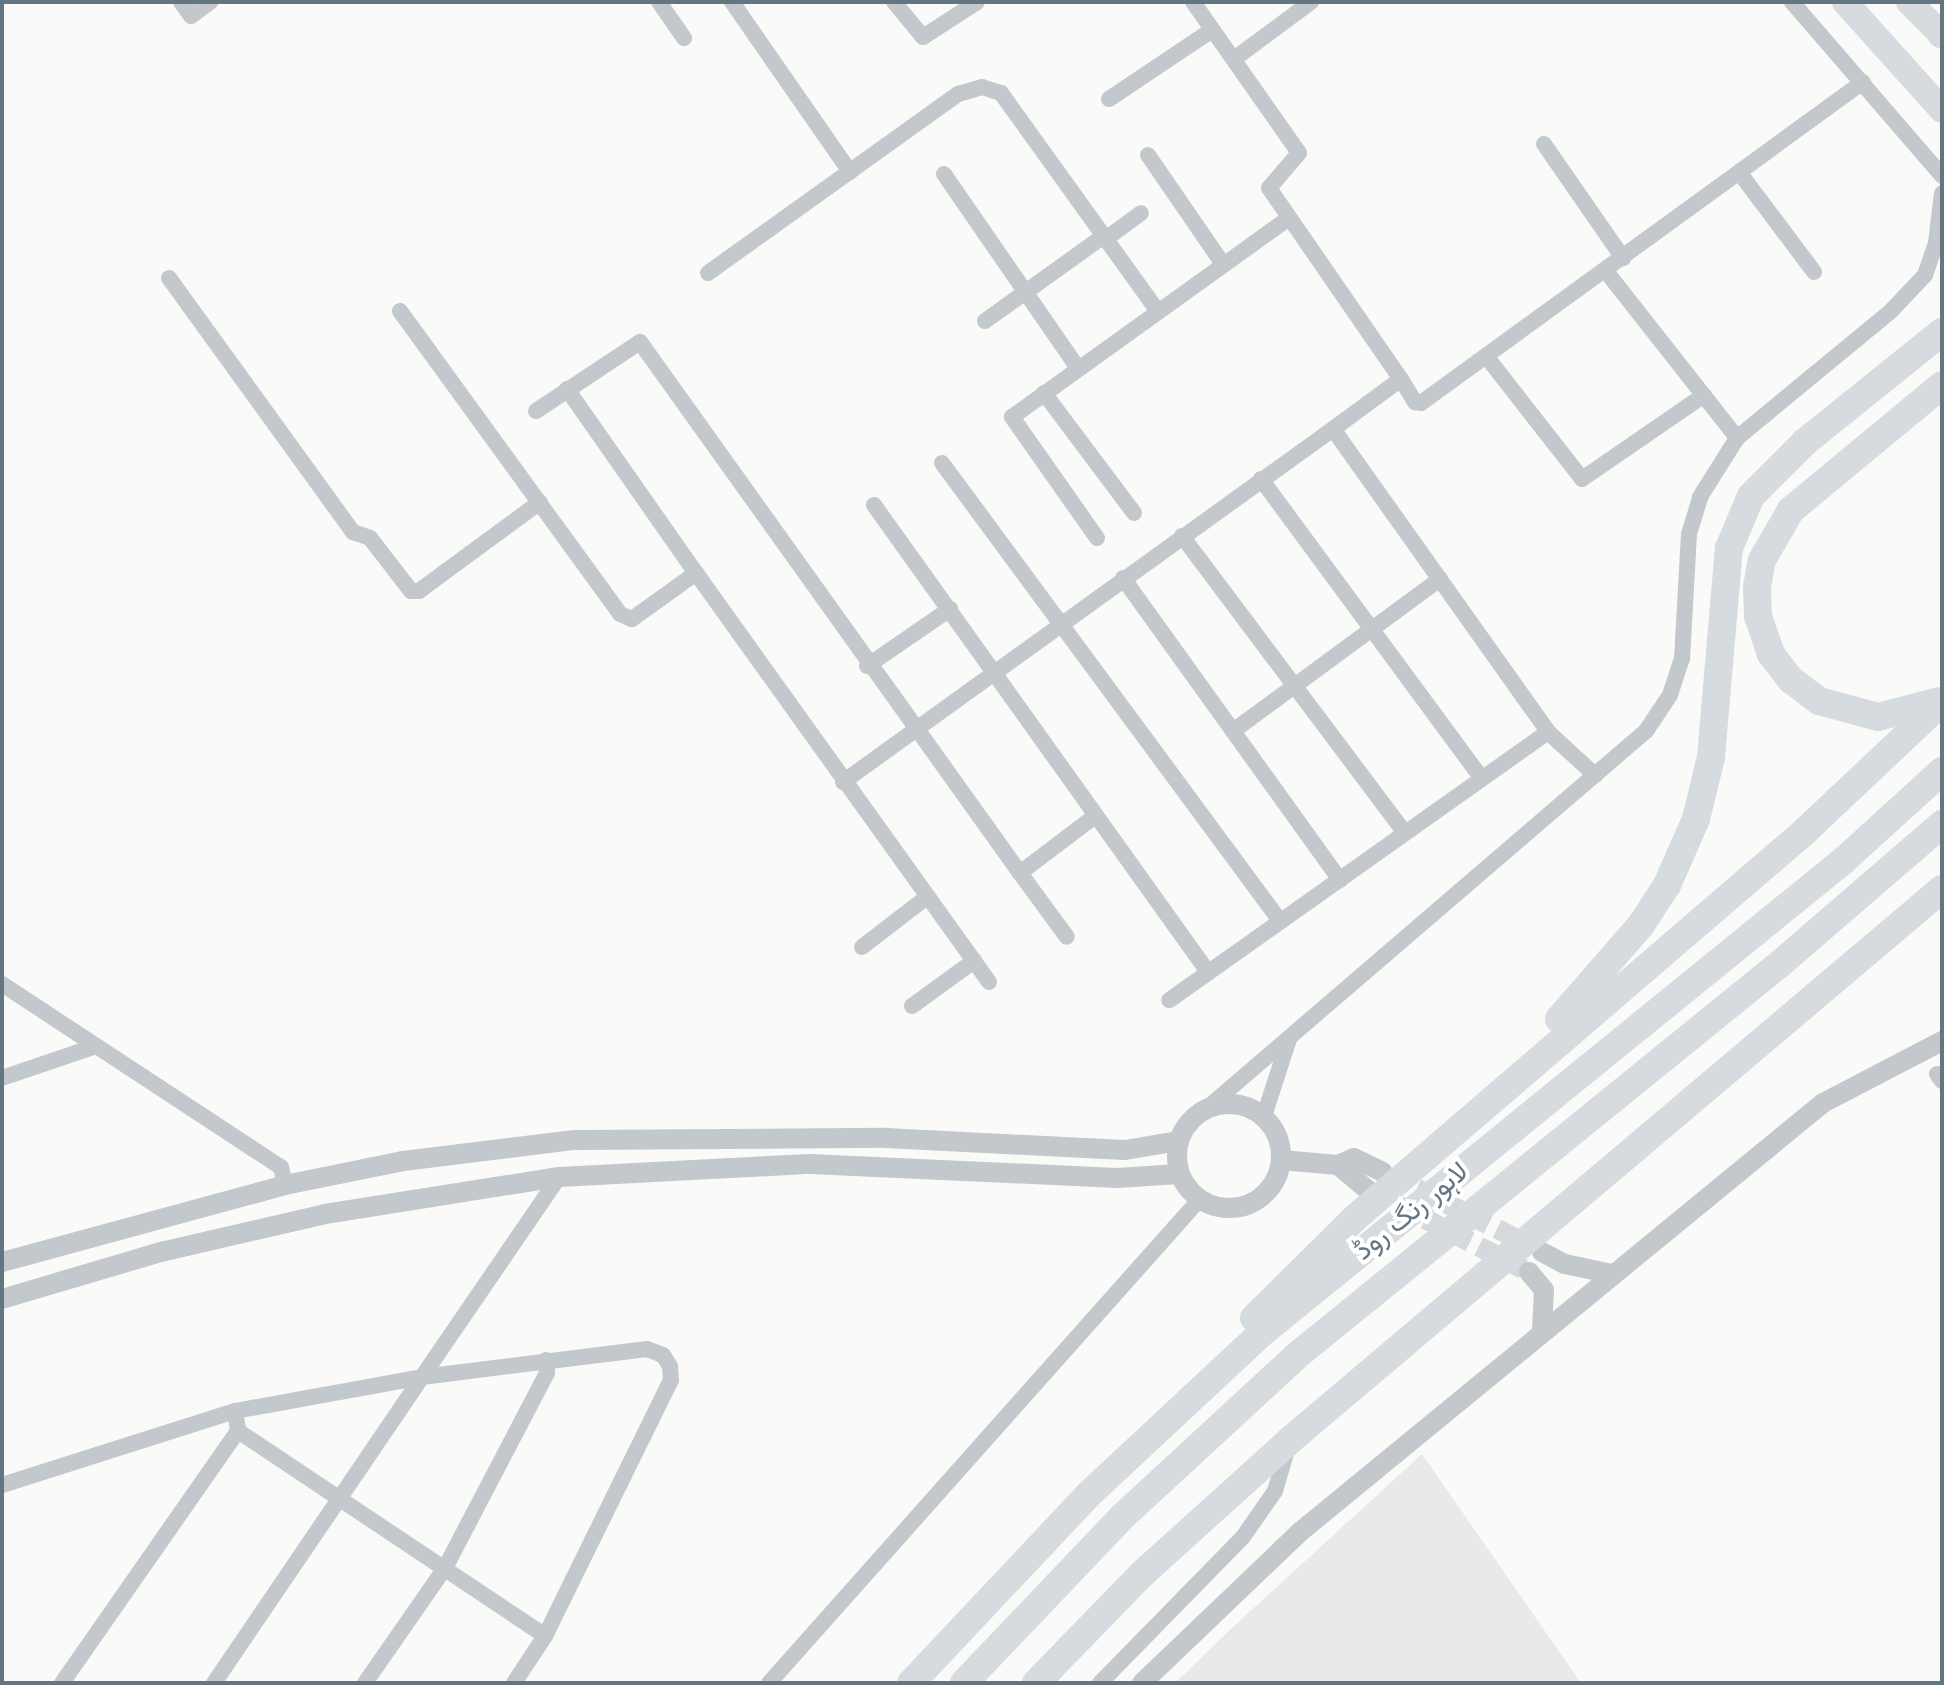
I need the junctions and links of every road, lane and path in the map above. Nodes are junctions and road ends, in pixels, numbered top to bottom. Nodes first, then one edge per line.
1 (181, 2) edge
2 (210, 2) edge
3 (659, 2) edge
4 (732, 2) edge
5 (894, 2) edge
6 (977, 2) edge
7 (1193, 2) edge
8 (1311, 2) edge
9 (1792, 2) edge
10 (1845, 2) edge
11 (1909, 2) edge
12 (1212, 30) junction
13 (1942, 34) edge
14 (684, 38) dead end
15 (1234, 59) junction
16 (1863, 82) junction
17 (1109, 99) dead end
18 (1942, 110) edge
19 (1544, 144) dead end
20 (1148, 155) dead end
21 (850, 172) junction
22 (1739, 172) junction
23 (944, 174) dead end
24 (1942, 176) edge
25 (1942, 193) edge
26 (1141, 213) dead end
27 (1289, 218) junction
28 (1106, 236) junction
29 (1623, 258) junction
30 (1223, 264) junction
31 (1605, 270) junction
32 (1814, 272) dead end
33 (708, 273) dead end
34 (169, 278) dead end
35 (1025, 291) junction
36 (1157, 310) junction
37 (400, 311) dead end
38 (985, 321) dead end
39 (1942, 332) edge
40 (1486, 356) junction
41 (1078, 368) junction
42 (1401, 379) junction
43 (1942, 385) edge
44 (567, 389) junction
45 (1044, 393) junction
46 (1704, 395) junction
47 (536, 411) dead end
48 (1333, 429) junction
49 (1737, 438) junction
50 (942, 463) dead end
51 (1261, 479) junction
52 (540, 502) junction
53 (874, 505) dead end
54 (1134, 513) dead end
55 (1182, 536) junction
56 (1097, 538) dead end
57 (696, 573) junction
58 (1123, 578) junction
59 (1440, 579) junction
60 (950, 609) junction
61 (1060, 622) junction
62 (1372, 630) junction
63 (867, 666) junction
64 (994, 670) junction
65 (1294, 686) junction
66 (1942, 701) edge
67 (912, 728) junction
68 (1233, 731) junction
69 (1548, 732) junction
70 (1942, 771) edge
71 (1595, 775) junction
72 (1481, 777) junction
73 (843, 782) junction
74 (1095, 816) junction
75 (1942, 824) edge
76 (1405, 833) junction
77 (1020, 873) junction
78 (1340, 880) junction
79 (1942, 889) edge
80 (927, 897) junction
81 (1930, 906) edge
82 (1280, 921) junction
83 (1067, 937) dead end
84 (862, 947) dead end
85 (974, 961) junction
86 (1208, 972) junction
87 (989, 982) dead end
88 (2, 984) edge
89 (1169, 1000) dead end
90 (912, 1006) dead end
91 (1292, 1034) junction
92 (1942, 1041) edge
93 (96, 1046) junction
94 (2, 1078) edge
95 (1206, 1109) junction
96 (1264, 1116) junction
97 (1468, 1121) junction
98 (1179, 1141) junction
99 (1281, 1160) junction
100 (1338, 1165) junction
101 (1383, 1172) tunnel mouth
102 (1179, 1174) junction
103 (559, 1177) junction
104 (285, 1185) junction
105 (1368, 1190) tunnel mouth
106 (1199, 1200) junction
107 (152, 1219) junction
108 (161, 1252) junction
109 (1542, 1252) tunnel mouth
110 (2, 1262) edge
111 (1565, 1264) junction
112 (1529, 1272) tunnel mouth
113 (1612, 1274) junction
114 (1544, 1290) junction
115 (2, 1299) edge
116 (1542, 1330) junction
117 (546, 1360) junction
118 (422, 1377) junction
119 (235, 1411) junction
120 (1164, 1420) junction
121 (238, 1431) junction
122 (1289, 1441) junction
123 (2, 1485) edge
124 (342, 1498) junction
125 (445, 1568) junction
126 (545, 1636) junction
127 (367, 1682) edge
128 (62, 1683) edge
129 (214, 1683) edge
130 (514, 1683) edge
131 (769, 1683) edge
132 (911, 1683) edge
133 (964, 1683) edge
134 (1036, 1683) edge
135 (1100, 1683) edge
136 (1142, 1683) edge

1 - 2 street
3 - 14 street
4 - 21 street
5 - 6 street
7 - 12 street
8 - 15 street
9 - 16 street
10 - 18 highway
11 - 13 highway
12 - 15 street
12 - 17 street
15 - 27 street
16 - 22 street
16 - 24 street
19 - 29 street
20 - 30 street
21 - 28 street
21 - 33 street
22 - 29 street
22 - 32 street
23 - 35 street
25 - 49 street
26 - 28 street
27 - 30 street
27 - 42 street
28 - 35 street
28 - 36 street
29 - 31 street
30 - 36 street
31 - 40 street
31 - 46 street
34 - 52 street
35 - 38 street
35 - 41 street
36 - 41 street
37 - 52 street
39 - 97 highway
40 - 42 street
40 - 46 street
41 - 45 street
42 - 48 street
43 - 66 highway
44 - 47 street
44 - 57 street
44 - 63 street
45 - 54 street
45 - 56 street
46 - 49 street
48 - 51 street
48 - 59 street
49 - 71 street
50 - 61 street
51 - 55 street
51 - 62 street
52 - 57 street
53 - 60 street
55 - 58 street
55 - 65 street
57 - 73 street
58 - 61 street
58 - 68 street
59 - 62 street
59 - 69 street
60 - 63 street
60 - 64 street
61 - 64 street
61 - 82 street
62 - 65 street
62 - 72 street
63 - 67 street
64 - 67 street
64 - 74 street
65 - 68 street
65 - 76 street
66 - 97 highway
67 - 73 street
67 - 77 street
68 - 78 street
69 - 71 street
69 - 72 street
70 - 120 highway, لاہور رنگ روڈ
71 - 91 street
72 - 76 street
73 - 80 street
74 - 77 street
74 - 86 street
75 - 133 highway, لاہور رنگ روڈ
76 - 78 street
77 - 83 street
78 - 82 street
79 - 81 highway
80 - 84 street
80 - 85 street
81 - 122 highway
82 - 86 street
85 - 87 street
85 - 90 street
86 - 89 street
88 - 93 street
91 - 95 street
91 - 96 street
92 - 113 street
93 - 94 street
93 - 104 street
95 - 96 street
95 - 98 street
96 - 99 street
97 - 120 highway
98 - 102 street
98 - 104 street
99 - 100 street
99 - 106 street
100 - 101 street
100 - 105 street
102 - 103 street
102 - 106 street
103 - 108 street
103 - 118 street
104 - 107 street
106 - 131 street
107 - 108 street
107 - 110 street
108 - 115 street
109 - 111 street
111 - 113 street
111 - 114 street
112 - 114 street
113 - 116 street
114 - 116 street
116 - 136 street
117 - 118 street
117 - 125 street
117 - 126 street
118 - 119 street
118 - 124 street
119 - 121 street
119 - 123 street
120 - 132 highway, لاہور رنگ روڈ
121 - 124 street
121 - 128 street
122 - 134 highway
122 - 135 street
124 - 125 street
124 - 129 street
125 - 126 street
125 - 127 street
126 - 130 street

